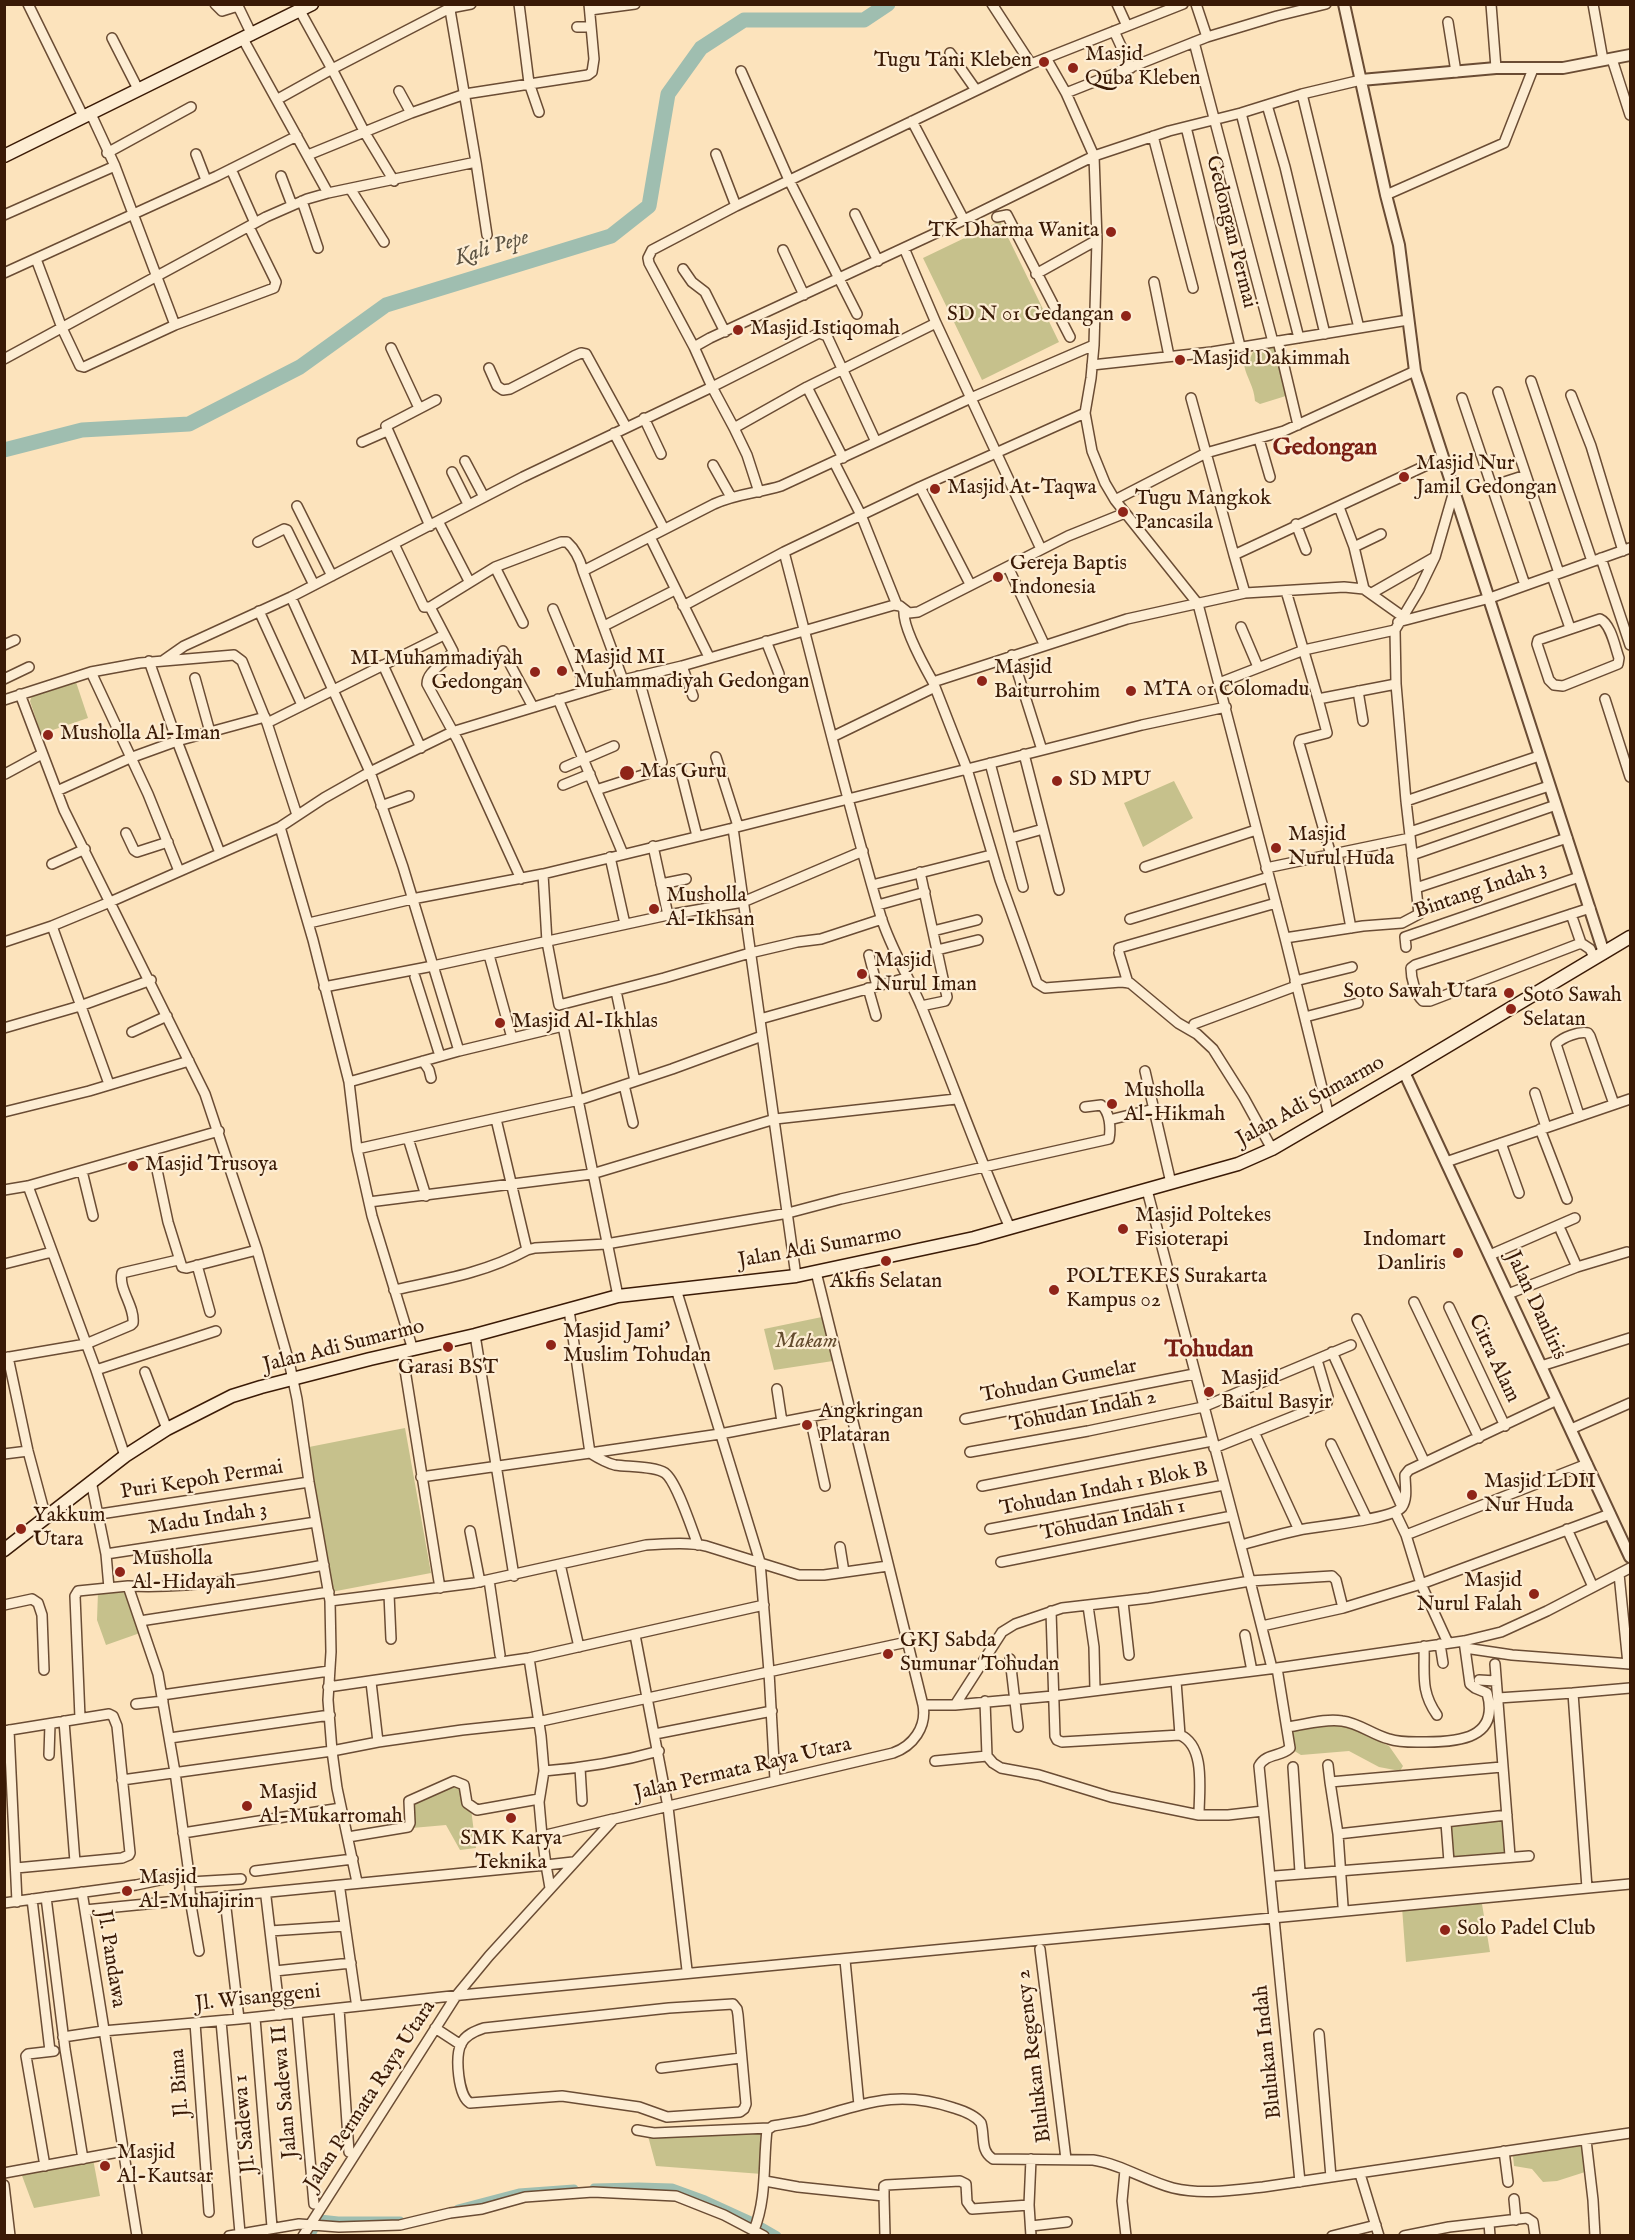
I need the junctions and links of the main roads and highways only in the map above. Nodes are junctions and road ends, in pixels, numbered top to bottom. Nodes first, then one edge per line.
1 (309, 6) edge
2 (4, 156) edge
3 (1630, 937) edge
4 (5, 1549) edge

1 - 2 main road
3 - 4 main road, Jalan Adi Sumarmo

